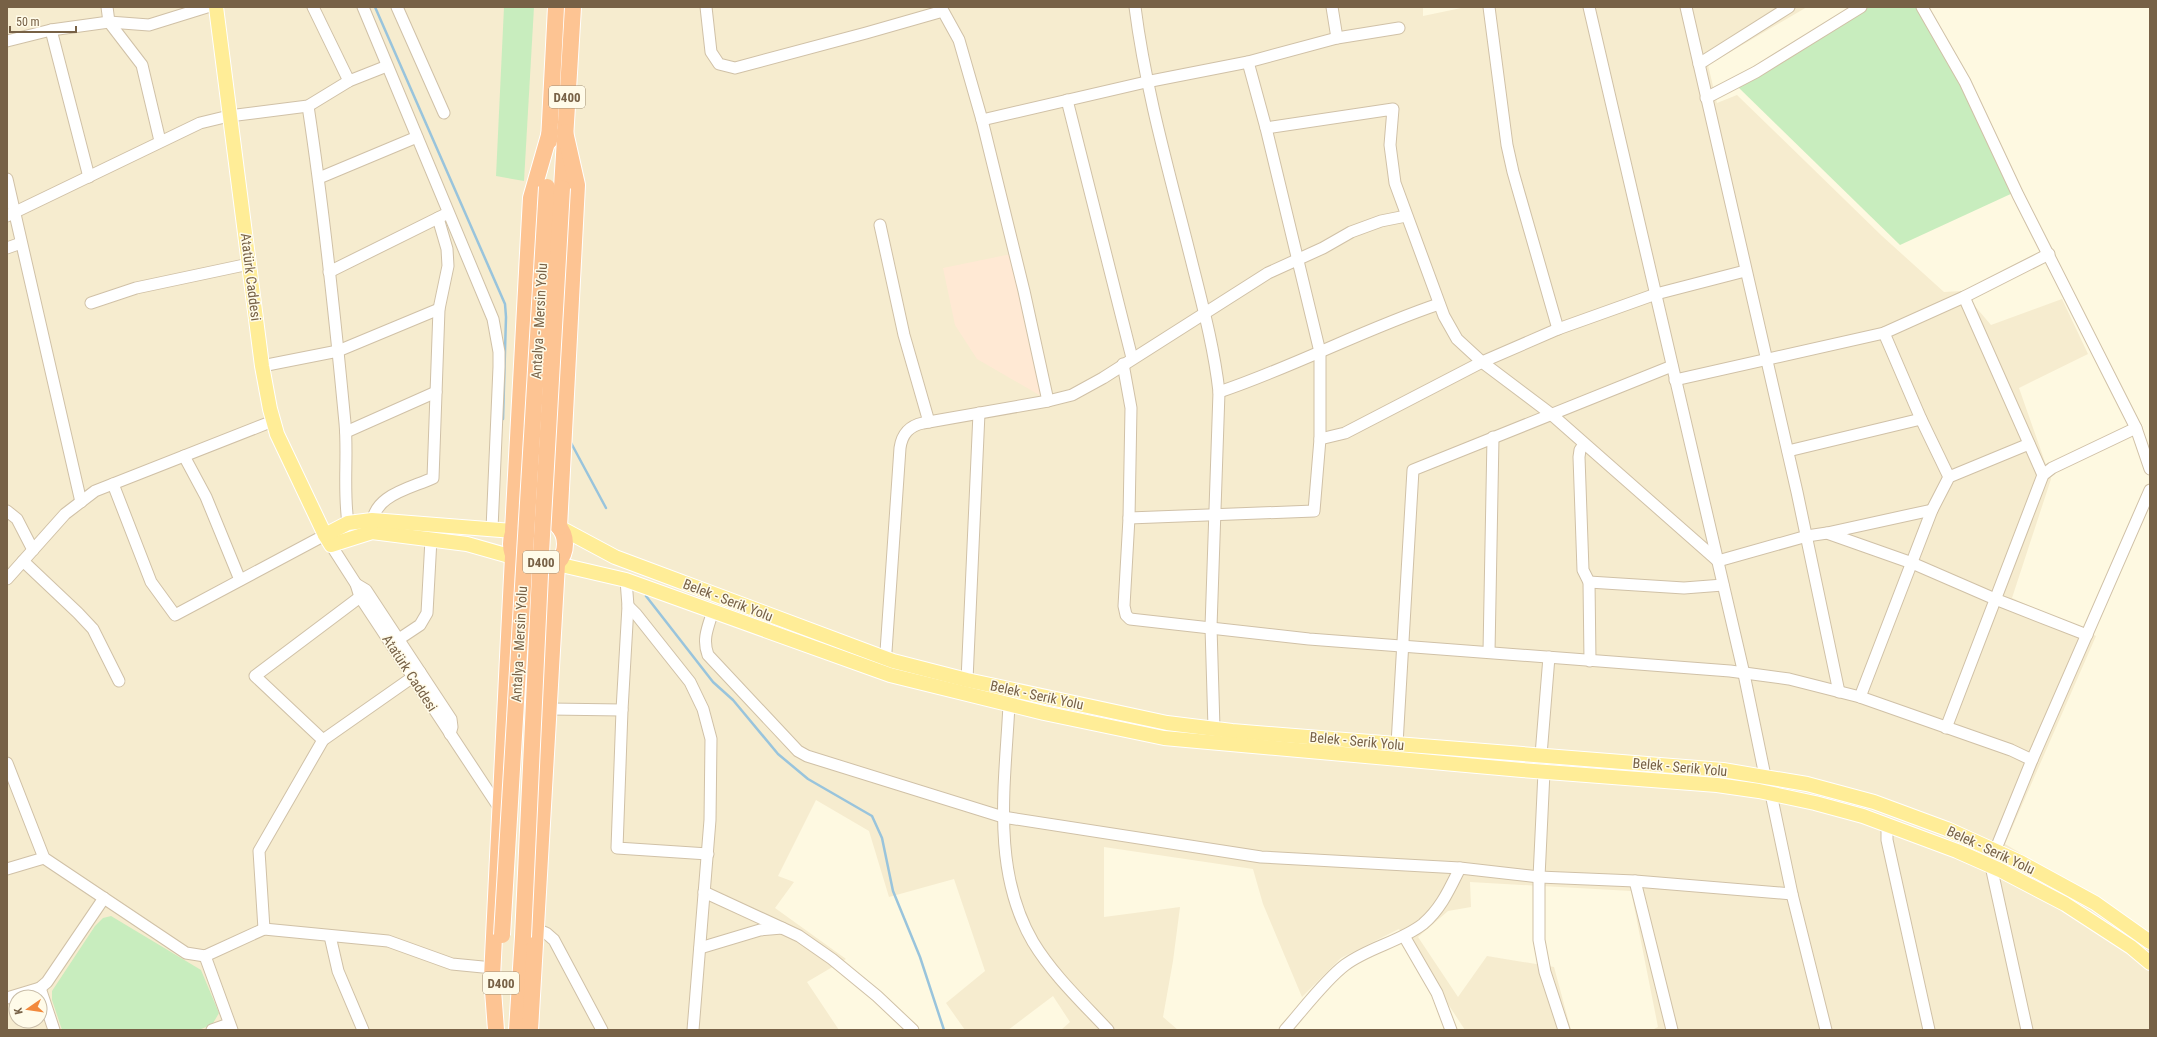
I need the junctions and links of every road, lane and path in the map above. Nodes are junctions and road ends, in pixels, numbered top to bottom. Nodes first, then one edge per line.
1 (107, 7) edge
2 (207, 7) edge
3 (216, 7) edge
4 (313, 7) edge
5 (363, 7) edge
6 (397, 7) edge
7 (556, 7) edge
8 (573, 7) edge
9 (706, 7) edge
10 (1135, 7) edge
11 (1332, 7) edge
12 (1489, 7) edge
13 (1589, 7) edge
14 (1686, 7) edge
15 (1789, 7) edge
16 (1861, 7) edge
17 (1922, 7) edge
18 (944, 9) edge
19 (110, 22) junction
20 (1399, 28) dead end
21 (51, 30) junction
22 (1337, 38) junction
23 (7, 41) edge
24 (1248, 62) junction
25 (1699, 64) junction
26 (387, 66) junction
27 (349, 81) junction
28 (1146, 82) junction
29 (1706, 98) junction
30 (1067, 100) junction
31 (308, 106) junction
32 (444, 113) dead end
33 (229, 116) junction
34 (982, 120) junction
35 (1266, 128) junction
36 (557, 132) junction
37 (417, 137) junction
38 (160, 142) junction
39 (89, 177) junction
40 (319, 178) junction
41 (7, 179) edge
42 (554, 187) junction
43 (448, 213) junction
44 (11, 215) edge
45 (1406, 216) junction
46 (438, 218) junction
47 (880, 225) dead end
48 (21, 243) junction
49 (7, 248) edge
50 (2049, 254) junction
51 (1298, 258) junction
52 (249, 264) junction
53 (1746, 271) junction
54 (329, 272) junction
55 (1656, 294) junction
56 (1964, 297) junction
57 (91, 303) dead end
58 (1439, 304) junction
59 (439, 309) junction
60 (1205, 314) junction
61 (1558, 329) junction
62 (1884, 333) junction
63 (338, 351) junction
64 (1320, 352) junction
65 (1766, 359) junction
66 (1128, 361) junction
67 (1482, 362) junction
68 (262, 366) junction
69 (1672, 366) junction
70 (1675, 380) junction
71 (436, 392) junction
72 (1218, 392) junction
73 (1048, 402) junction
74 (979, 414) junction
75 (1550, 414) junction
76 (1921, 419) junction
77 (273, 421) junction
78 (929, 422) junction
79 (2136, 428) junction
80 (346, 432) junction
81 (1494, 437) junction
82 (1320, 439) junction
83 (1584, 444) junction
84 (2029, 444) junction
85 (1788, 451) junction
86 (184, 456) junction
87 (2150, 469) edge
88 (2043, 475) junction
89 (1949, 477) junction
90 (113, 484) junction
91 (2150, 490) edge
92 (81, 502) junction
93 (1932, 510) junction
94 (7, 511) edge
95 (1215, 515) junction
96 (1128, 518) junction
97 (348, 523) junction
98 (372, 526) junction
99 (559, 527) junction
100 (492, 529) junction
101 (513, 532) junction
102 (1827, 533) junction
103 (1807, 536) junction
104 (431, 539) junction
105 (328, 540) junction
106 (33, 550) junction
107 (513, 557) junction
108 (23, 561) junction
109 (1718, 562) junction
110 (1912, 563) junction
111 (557, 564) junction
112 (7, 579) edge
113 (240, 580) junction
114 (626, 580) junction
115 (1589, 582) junction
116 (356, 584) junction
117 (1723, 585) junction
118 (360, 598) junction
119 (1995, 599) junction
120 (628, 606) junction
121 (713, 611) junction
122 (1211, 627) junction
123 (2087, 635) junction
124 (399, 639) junction
125 (1402, 646) junction
126 (1489, 652) junction
127 (1549, 657) junction
128 (1590, 661) junction
129 (885, 666) junction
130 (416, 674) junction
131 (1744, 674) junction
132 (967, 680) junction
133 (119, 681) dead end
134 (1839, 692) junction
135 (1860, 697) junction
136 (1009, 705) junction
137 (550, 709) junction
138 (622, 710) junction
139 (1214, 728) junction
140 (1946, 728) junction
141 (323, 740) junction
142 (1397, 744) junction
143 (1541, 756) junction
144 (2032, 760) junction
145 (7, 763) edge
146 (1544, 772) junction
147 (1765, 776) junction
148 (1771, 794) junction
149 (500, 809) junction
150 (1003, 817) junction
151 (1887, 824) junction
152 (1995, 850) junction
153 (708, 854) junction
154 (44, 858) junction
155 (1992, 866) junction
156 (1460, 868) junction
157 (7, 869) edge
158 (1539, 877) junction
159 (1635, 881) junction
160 (704, 892) junction
161 (1792, 894) junction
162 (104, 898) junction
163 (782, 928) junction
164 (264, 929) junction
165 (529, 933) junction
166 (330, 936) junction
167 (1404, 936) junction
168 (2150, 942) edge
169 (700, 948) junction
170 (205, 956) junction
171 (2150, 963) edge
172 (493, 968) junction
173 (40, 988) junction
174 (7, 998) edge
175 (230, 1027) edge
176 (54, 1030) edge
177 (212, 1030) edge
178 (362, 1030) edge
179 (496, 1030) edge
180 (500, 1030) edge
181 (517, 1030) edge
182 (530, 1030) edge
183 (602, 1030) edge
184 (693, 1030) edge
185 (913, 1030) edge
186 (1108, 1030) edge
187 (1284, 1030) edge
188 (1451, 1030) edge
189 (1564, 1030) edge
190 (1672, 1030) edge
191 (1826, 1030) edge
192 (1929, 1030) edge
193 (2027, 1030) edge

1 - 19 street
2 - 19 street
3 - 33 main road, Atatürk Caddesi
4 - 27 street
5 - 26 street
6 - 32 street
7 - 36 highway, D400
8 - 36 highway, D400
9 - 18 street
10 - 28 street
11 - 22 street
12 - 61 street
13 - 55 street
14 - 25 street
15 - 25 street
16 - 29 street
17 - 50 street
18 - 34 street
19 - 21 street
19 - 38 street
20 - 22 street
21 - 23 street
21 - 39 street
22 - 24 street
24 - 28 street
24 - 35 street
25 - 29 street
26 - 27 street
26 - 37 street
27 - 31 street
28 - 30 street
28 - 60 street
29 - 53 street
30 - 34 street
30 - 66 street
31 - 33 street
31 - 40 street
33 - 38 street
33 - 52 main road, Atatürk Caddesi
34 - 73 street
35 - 45 street
35 - 51 street
36 - 42 highway, D400
36 - 99 highway
36 - 101 highway
37 - 40 street
37 - 43 street
38 - 39 street
39 - 44 street
40 - 54 street
41 - 44 street
42 - 165 highway, Antalya - Mersin Yolu / D400, bridge
42 - 180 highway, Antalya - Mersin Yolu / D400, bridge
43 - 46 street
43 - 100 street
44 - 48 street
45 - 51 street
45 - 58 street
46 - 54 street
46 - 59 street
47 - 78 street
48 - 49 street
48 - 92 street
50 - 56 street
50 - 79 street
51 - 60 street
51 - 64 street
52 - 57 street
52 - 68 main road, Atatürk Caddesi
53 - 55 street
53 - 65 street
54 - 63 street
55 - 61 street
55 - 69 street
56 - 62 street
56 - 84 street
58 - 64 street
58 - 67 street
59 - 63 street
59 - 71 street
60 - 66 street
60 - 72 street
61 - 67 street
62 - 65 street
62 - 76 street
63 - 68 street
63 - 80 street
64 - 72 street
64 - 82 street
65 - 70 street
65 - 85 street
66 - 73 street
66 - 96 street
67 - 75 street
67 - 82 street
68 - 77 main road, Atatürk Caddesi
69 - 70 street
69 - 75 street
70 - 109 street
71 - 80 street
71 - 98 street
72 - 95 street
73 - 74 street
74 - 78 street
74 - 132 street
75 - 81 street
75 - 83 street
76 - 85 street
76 - 89 street
77 - 86 street
77 - 105 main road, Atatürk Caddesi
78 - 129 street
79 - 87 street
79 - 88 street
80 - 97 street
81 - 125 street
81 - 126 street
82 - 95 street
83 - 109 street
83 - 115 street
84 - 88 street
84 - 89 street
85 - 103 street
86 - 90 street
86 - 113 street
88 - 119 street
89 - 93 street
90 - 92 street
90 - 113 street
91 - 123 street
92 - 106 street
93 - 102 street
93 - 110 street
94 - 106 street
95 - 96 street
95 - 122 street
96 - 122 street
97 - 98 main road
97 - 105 main road
98 - 100 main road
98 - 104 main road
98 - 105 main road
99 - 101 highway
99 - 111 highway
99 - 129 main road, Belek - Serik Yolu
100 - 101 main road
101 - 107 highway
102 - 103 street
102 - 110 street
103 - 109 street
103 - 134 street
104 - 107 main road
104 - 124 street
105 - 113 street
105 - 116 street, Atatürk Caddesi
106 - 108 street
107 - 111 highway
107 - 149 highway
108 - 112 street
108 - 133 street
109 - 117 street
110 - 119 street
110 - 135 street
111 - 114 main road, Belek - Serik Yolu
111 - 137 highway
114 - 120 street
114 - 121 main road, Belek - Serik Yolu
115 - 117 street
115 - 128 street
116 - 118 street, Atatürk Caddesi
116 - 124 street
117 - 131 street
118 - 130 street, Atatürk Caddesi
118 - 141 street
119 - 123 street
119 - 140 street
120 - 138 street
120 - 153 street
121 - 129 main road, Belek - Serik Yolu
121 - 150 street
122 - 125 street
122 - 139 street
123 - 144 street
124 - 130 street
125 - 126 street
125 - 142 street
126 - 127 street
127 - 128 street
127 - 143 street
128 - 131 street
129 - 132 main road, Belek - Serik Yolu
129 - 136 main road, Belek - Serik Yolu
130 - 141 street
130 - 149 street, Atatürk Caddesi
131 - 134 street
131 - 147 street
132 - 139 main road, Belek - Serik Yolu
134 - 135 street
135 - 140 street
136 - 146 main road, Belek - Serik Yolu
136 - 150 street
137 - 138 street
137 - 165 highway
138 - 153 street
139 - 142 main road, Belek - Serik Yolu
140 - 144 street
141 - 164 street
142 - 143 main road, Belek - Serik Yolu
143 - 147 main road, Belek - Serik Yolu
144 - 152 street
145 - 154 street
146 - 148 main road, Belek - Serik Yolu
146 - 158 street
147 - 152 main road, Belek - Serik Yolu
148 - 151 main road, Belek - Serik Yolu
148 - 161 street
149 - 172 highway
150 - 156 street
150 - 186 street
151 - 155 main road, Belek - Serik Yolu
151 - 192 street
152 - 155 street
152 - 168 main road, Belek - Serik Yolu
153 - 160 street
154 - 157 street
154 - 162 street
155 - 171 main road, Belek - Serik Yolu
155 - 193 street
156 - 158 street
156 - 167 street
158 - 159 street
158 - 189 street
159 - 161 street
159 - 190 street
160 - 163 street
160 - 169 street
161 - 191 street
162 - 170 street
162 - 173 street
163 - 169 street
163 - 185 street
164 - 166 street
164 - 170 street
165 - 181 highway, Antalya - Mersin Yolu / D400
165 - 182 highway
165 - 183 street
166 - 172 street
166 - 178 street
167 - 187 street
167 - 188 street
169 - 184 street
170 - 175 street
172 - 179 highway
173 - 174 street
173 - 176 street
175 - 177 street

